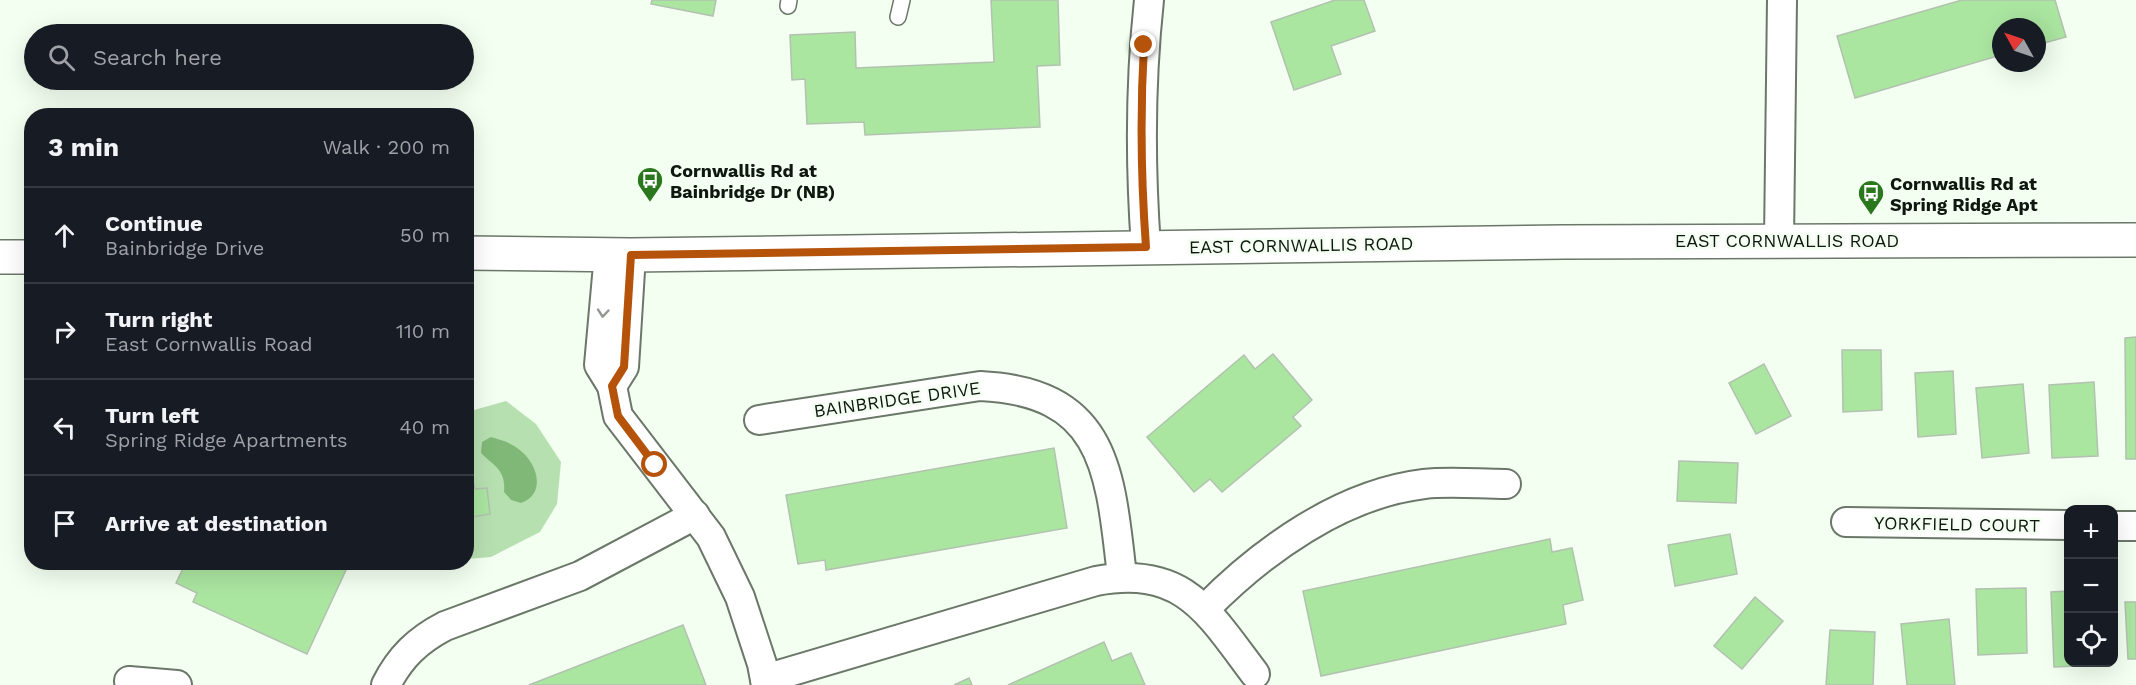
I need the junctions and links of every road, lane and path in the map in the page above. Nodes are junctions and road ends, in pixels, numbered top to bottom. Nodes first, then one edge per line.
1 (902, 0) edge
2 (1149, 0) edge
3 (1782, 0) edge
4 (898, 17) dead end
5 (1779, 240) junction
6 (2136, 240) edge
7 (1146, 247) junction
8 (474, 253) edge
9 (620, 255) junction
10 (0, 257) edge
11 (24, 257) edge
12 (759, 420) dead end
13 (1506, 484) dead end
14 (695, 515) junction
15 (1846, 522) dead end
16 (2064, 525) edge
17 (2118, 526) edge
18 (2136, 526) edge
19 (1122, 576) junction
20 (1205, 609) junction
21 (1255, 674) dead end
22 (129, 681) dead end
23 (765, 682) edge
24 (177, 685) edge
25 (386, 685) edge

1 - 4 lane
2 - 7 street
3 - 5 street
5 - 6 street, EAST CORNWALLIS ROAD
5 - 7 street, EAST CORNWALLIS ROAD
7 - 9 street, EAST CORNWALLIS ROAD
8 - 9 street, EAST CORNWALLIS ROAD
9 - 14 street
10 - 11 street
12 - 19 street, BAINBRIDGE DRIVE
13 - 20 street
14 - 23 street
14 - 25 street
15 - 16 street, YORKFIELD COURT
17 - 18 street
19 - 20 street
19 - 23 street
20 - 21 street
22 - 24 street

